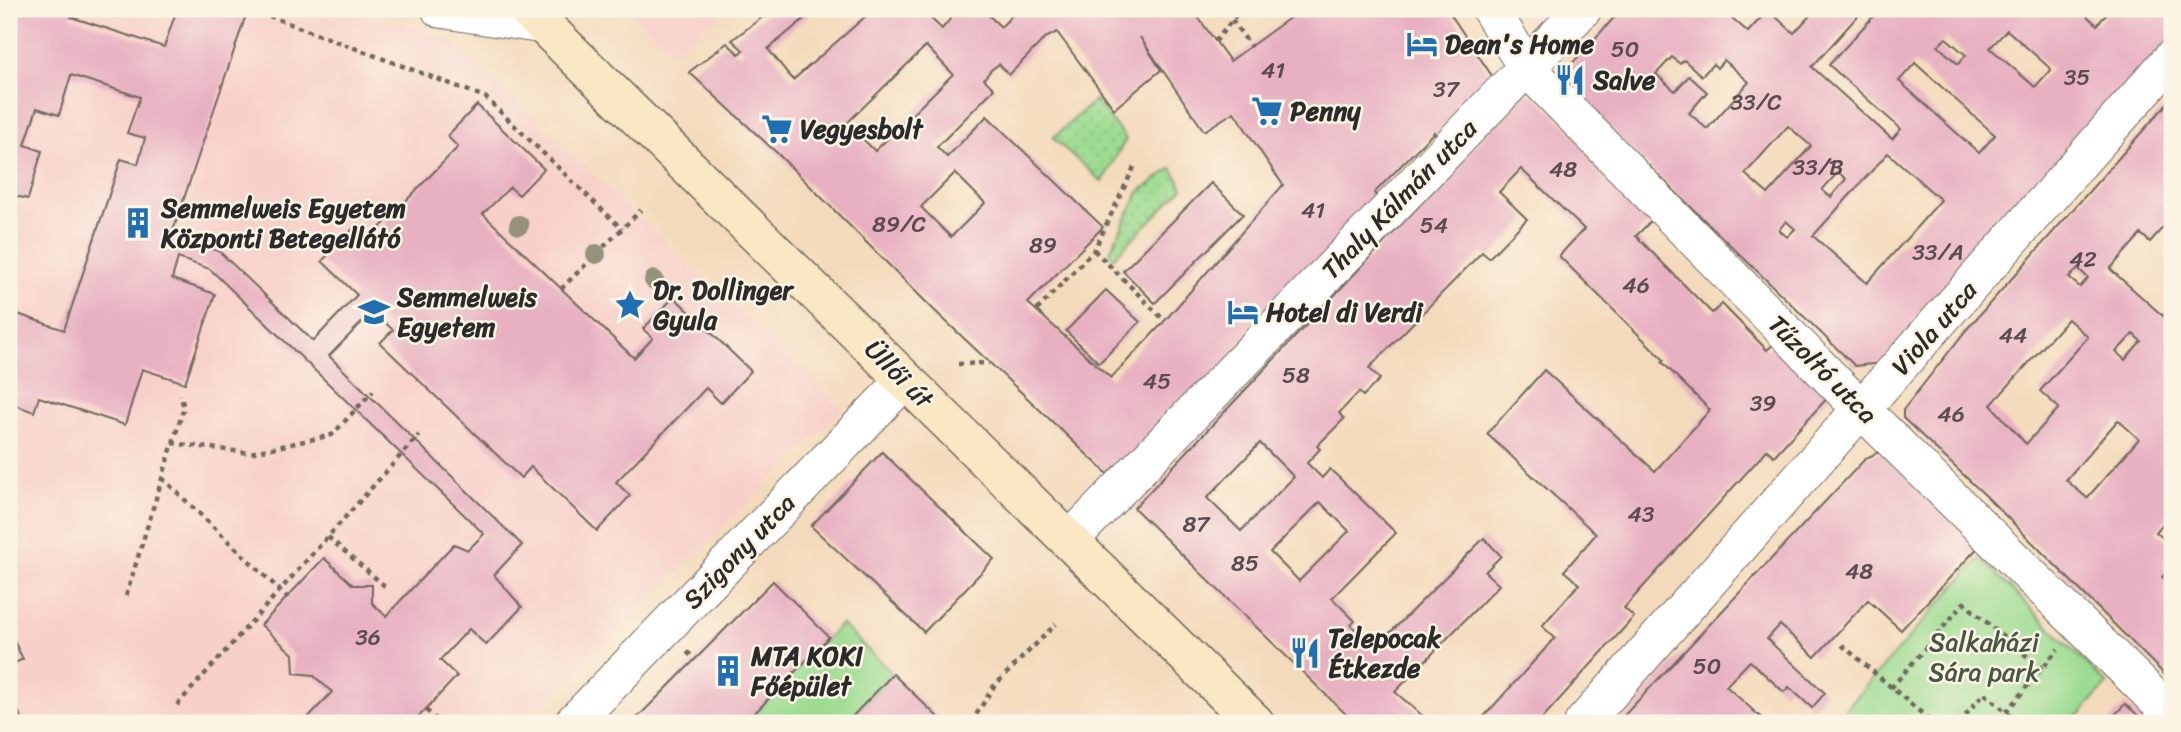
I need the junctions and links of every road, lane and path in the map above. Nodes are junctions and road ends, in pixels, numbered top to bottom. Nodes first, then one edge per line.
1 (440, 9) edge
2 (1241, 9) edge
3 (1490, 9) edge
4 (1583, 9) edge
5 (269, 16) dead end
6 (535, 17) edge
7 (1232, 20) junction
8 (1215, 42) dead end
9 (1251, 47) dead end
10 (2172, 58) edge
11 (1527, 68) junction
12 (1135, 164) dead end
13 (641, 210) dead end
14 (622, 229) junction
15 (1094, 250) junction
16 (561, 289) dead end
17 (1037, 310) dead end
18 (1165, 321) dead end
19 (989, 363) dead end
20 (958, 364) dead end
21 (905, 380) junction
22 (373, 391) dead end
23 (180, 396) dead end
24 (1862, 410) junction
25 (419, 435) dead end
26 (172, 443) junction
27 (162, 478) junction
28 (328, 537) junction
29 (1069, 541) junction
30 (387, 588) dead end
31 (280, 590) junction
32 (126, 596) dead end
33 (287, 597) dead end
34 (1056, 624) dead end
35 (2078, 624) junction
36 (1842, 645) dead end
37 (2042, 669) junction
38 (1891, 688) junction
39 (177, 705) dead end
40 (426, 710) dead end
41 (2006, 712) junction
42 (2172, 715) edge
43 (440, 723) edge
44 (573, 723) edge
45 (971, 723) edge
46 (1255, 723) edge
47 (1583, 723) edge
48 (1933, 723) edge
49 (1959, 723) edge
50 (2019, 723) edge

1 - 6 street, Üllői út
2 - 7 path
3 - 11 street, Tűzoltó utca
4 - 11 street, Thaly Kálmán utca
5 - 14 path
6 - 21 main road, Üllői út
7 - 8 path
7 - 9 path
10 - 24 street, Viola utca
11 - 24 street, Tűzoltó utca
11 - 29 street, Thaly Kálmán utca
12 - 15 path
13 - 14 path
14 - 16 path
15 - 17 path
15 - 18 path
19 - 20 path
21 - 29 main road, Üllői út
21 - 44 street, Szigony utca
22 - 26 path
23 - 26 path
24 - 35 street, Tűzoltó utca
24 - 47 street, Viola utca
25 - 28 path
26 - 27 path
27 - 31 path
27 - 32 path
28 - 30 path
28 - 31 path
29 - 46 main road, Üllői út
31 - 33 path
31 - 39 path
34 - 45 path
35 - 37 path
35 - 42 street, Tűzoltó utca
36 - 38 path
37 - 38 path
37 - 41 path
38 - 48 path
40 - 43 path
41 - 49 path
41 - 50 path

